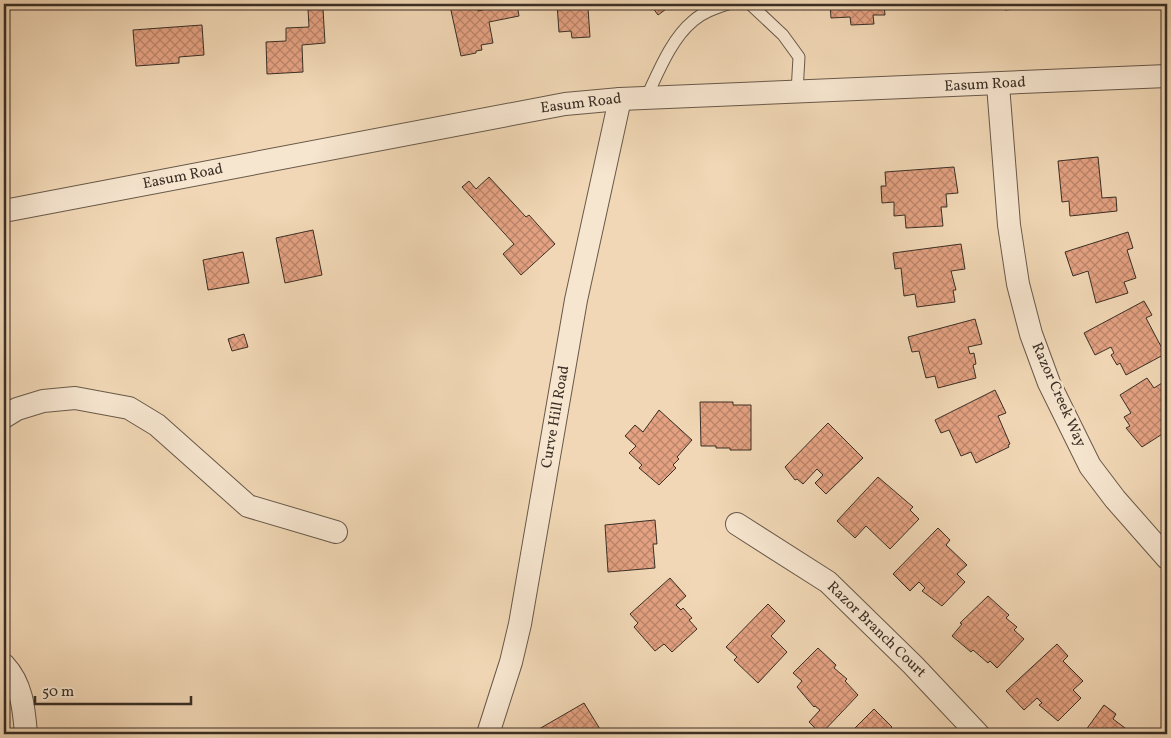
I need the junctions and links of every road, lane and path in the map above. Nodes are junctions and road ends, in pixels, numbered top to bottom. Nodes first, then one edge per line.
1 (728, 4) edge
2 (750, 4) edge
3 (1167, 76) edge
4 (998, 85) junction
5 (797, 92) junction
6 (646, 98) junction
7 (620, 99) junction
8 (4, 211) edge
9 (4, 417) edge
10 (737, 524) dead end
11 (336, 532) dead end
12 (1167, 558) edge
13 (4, 665) edge
14 (26, 734) edge
15 (488, 734) edge
16 (978, 734) edge

1 - 6 lane
2 - 5 lane
3 - 4 street, Easum Road
4 - 5 street, Easum Road
4 - 12 street, Razor Creek Way
5 - 6 street, Easum Road
6 - 7 street, Easum Road
7 - 8 street, Easum Road
7 - 15 street, Curve Hill Road
9 - 11 street
10 - 16 street, Razor Branch Court
13 - 14 street

